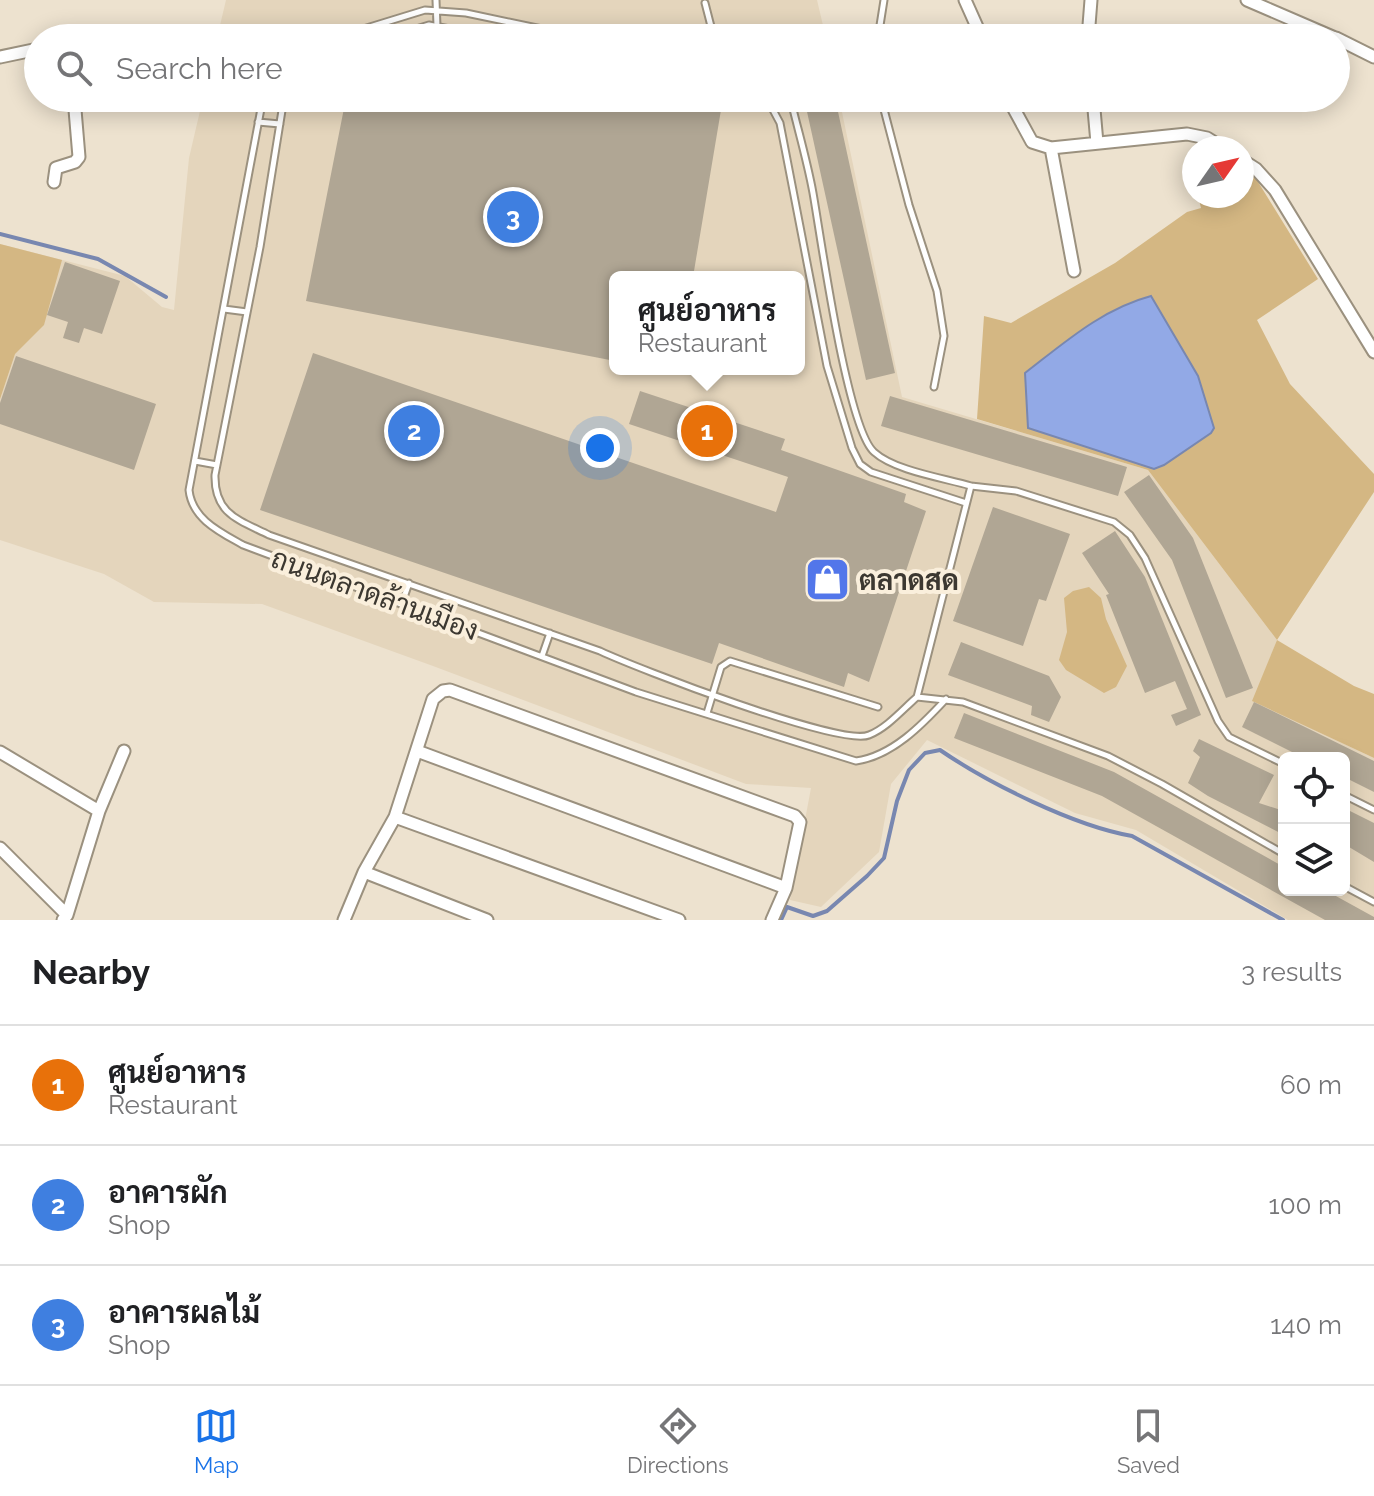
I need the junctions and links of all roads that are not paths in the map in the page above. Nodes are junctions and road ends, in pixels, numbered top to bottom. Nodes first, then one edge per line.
1 (436, 0) edge
2 (884, 0) edge
3 (965, 0) edge
4 (1091, 0) edge
5 (1247, 0) edge
6 (705, 3) dead end
7 (438, 12) junction
8 (376, 24) edge
9 (437, 24) edge
10 (510, 24) edge
11 (710, 24) edge
12 (880, 24) edge
13 (976, 24) edge
14 (1089, 24) edge
15 (1303, 24) edge
16 (1350, 45) edge
17 (24, 52) edge
18 (0, 57) edge
19 (1374, 57) edge
20 (75, 112) edge
21 (260, 112) edge
22 (282, 112) edge
23 (774, 112) edge
24 (794, 112) edge
25 (885, 112) edge
26 (1016, 112) edge
27 (1094, 112) edge
28 (258, 122) junction
29 (280, 124) junction
30 (1197, 136) edge
31 (1097, 143) junction
32 (1051, 148) junction
33 (1254, 168) edge
34 (54, 182) dead end
35 (1074, 271) dead end
36 (224, 309) junction
37 (247, 312) junction
38 (1370, 334) edge
39 (1374, 352) edge
40 (934, 387) dead end
41 (195, 461) junction
42 (217, 465) junction
43 (971, 486) junction
44 (966, 503) junction
45 (409, 583) junction
46 (402, 603) junction
47 (550, 633) junction
48 (542, 656) junction
49 (712, 695) junction
50 (917, 697) junction
51 (946, 699) junction
52 (878, 707) dead end
53 (707, 713) junction
54 (124, 751) dead end
55 (417, 751) junction
56 (0, 752) edge
57 (1278, 761) edge
58 (1350, 798) edge
59 (1374, 810) edge
60 (99, 811) junction
61 (395, 817) junction
62 (0, 848) edge
63 (1278, 851) edge
64 (364, 872) junction
65 (786, 888) junction
66 (1350, 889) edge
67 (1374, 902) edge
68 (65, 917) edge
69 (344, 920) edge
70 (487, 920) edge
71 (679, 920) edge
72 (772, 920) edge

1 - 7 lane
2 - 12 lane
3 - 13 street
4 - 14 street
5 - 15 street
6 - 11 lane
7 - 8 lane
7 - 9 lane
7 - 10 lane
16 - 19 street
17 - 18 street
20 - 34 street
21 - 28 lane, ถนนตลาดล้านเมือง
22 - 29 lane, ถนนตลาดล้านเมือง
23 - 44 lane
24 - 43 lane
25 - 40 lane
26 - 32 street
27 - 31 street
28 - 29 lane
28 - 36 lane, ถนนตลาดล้านเมือง
29 - 37 lane, ถนนตลาดล้านเมือง
30 - 31 street
31 - 32 street
32 - 35 street
33 - 38 street
36 - 37 lane
36 - 41 lane, ถนนตลาดล้านเมือง
37 - 42 lane, ถนนตลาดล้านเมือง
38 - 39 street
41 - 42 lane
41 - 46 lane, ถนนตลาดล้านเมือง
42 - 45 lane, ถนนตลาดล้านเมือง
43 - 44 lane
43 - 57 lane
44 - 50 lane
45 - 46 lane
45 - 47 lane, ถนนตลาดล้านเมือง
46 - 48 lane, ถนนตลาดล้านเมือง
47 - 48 lane
47 - 49 lane, ถนนตลาดล้านเมือง
48 - 53 lane, ถนนตลาดล้านเมือง
49 - 50 lane, ถนนตลาดล้านเมือง
49 - 52 lane
49 - 53 lane
50 - 51 lane
51 - 53 lane, ถนนตลาดล้านเมือง
51 - 63 lane
54 - 60 street
55 - 61 street
55 - 65 street
55 - 65 street
56 - 60 street
58 - 59 lane
60 - 68 street
61 - 64 street
61 - 71 street
62 - 68 street
64 - 69 street
64 - 70 street
65 - 72 street
66 - 67 lane

